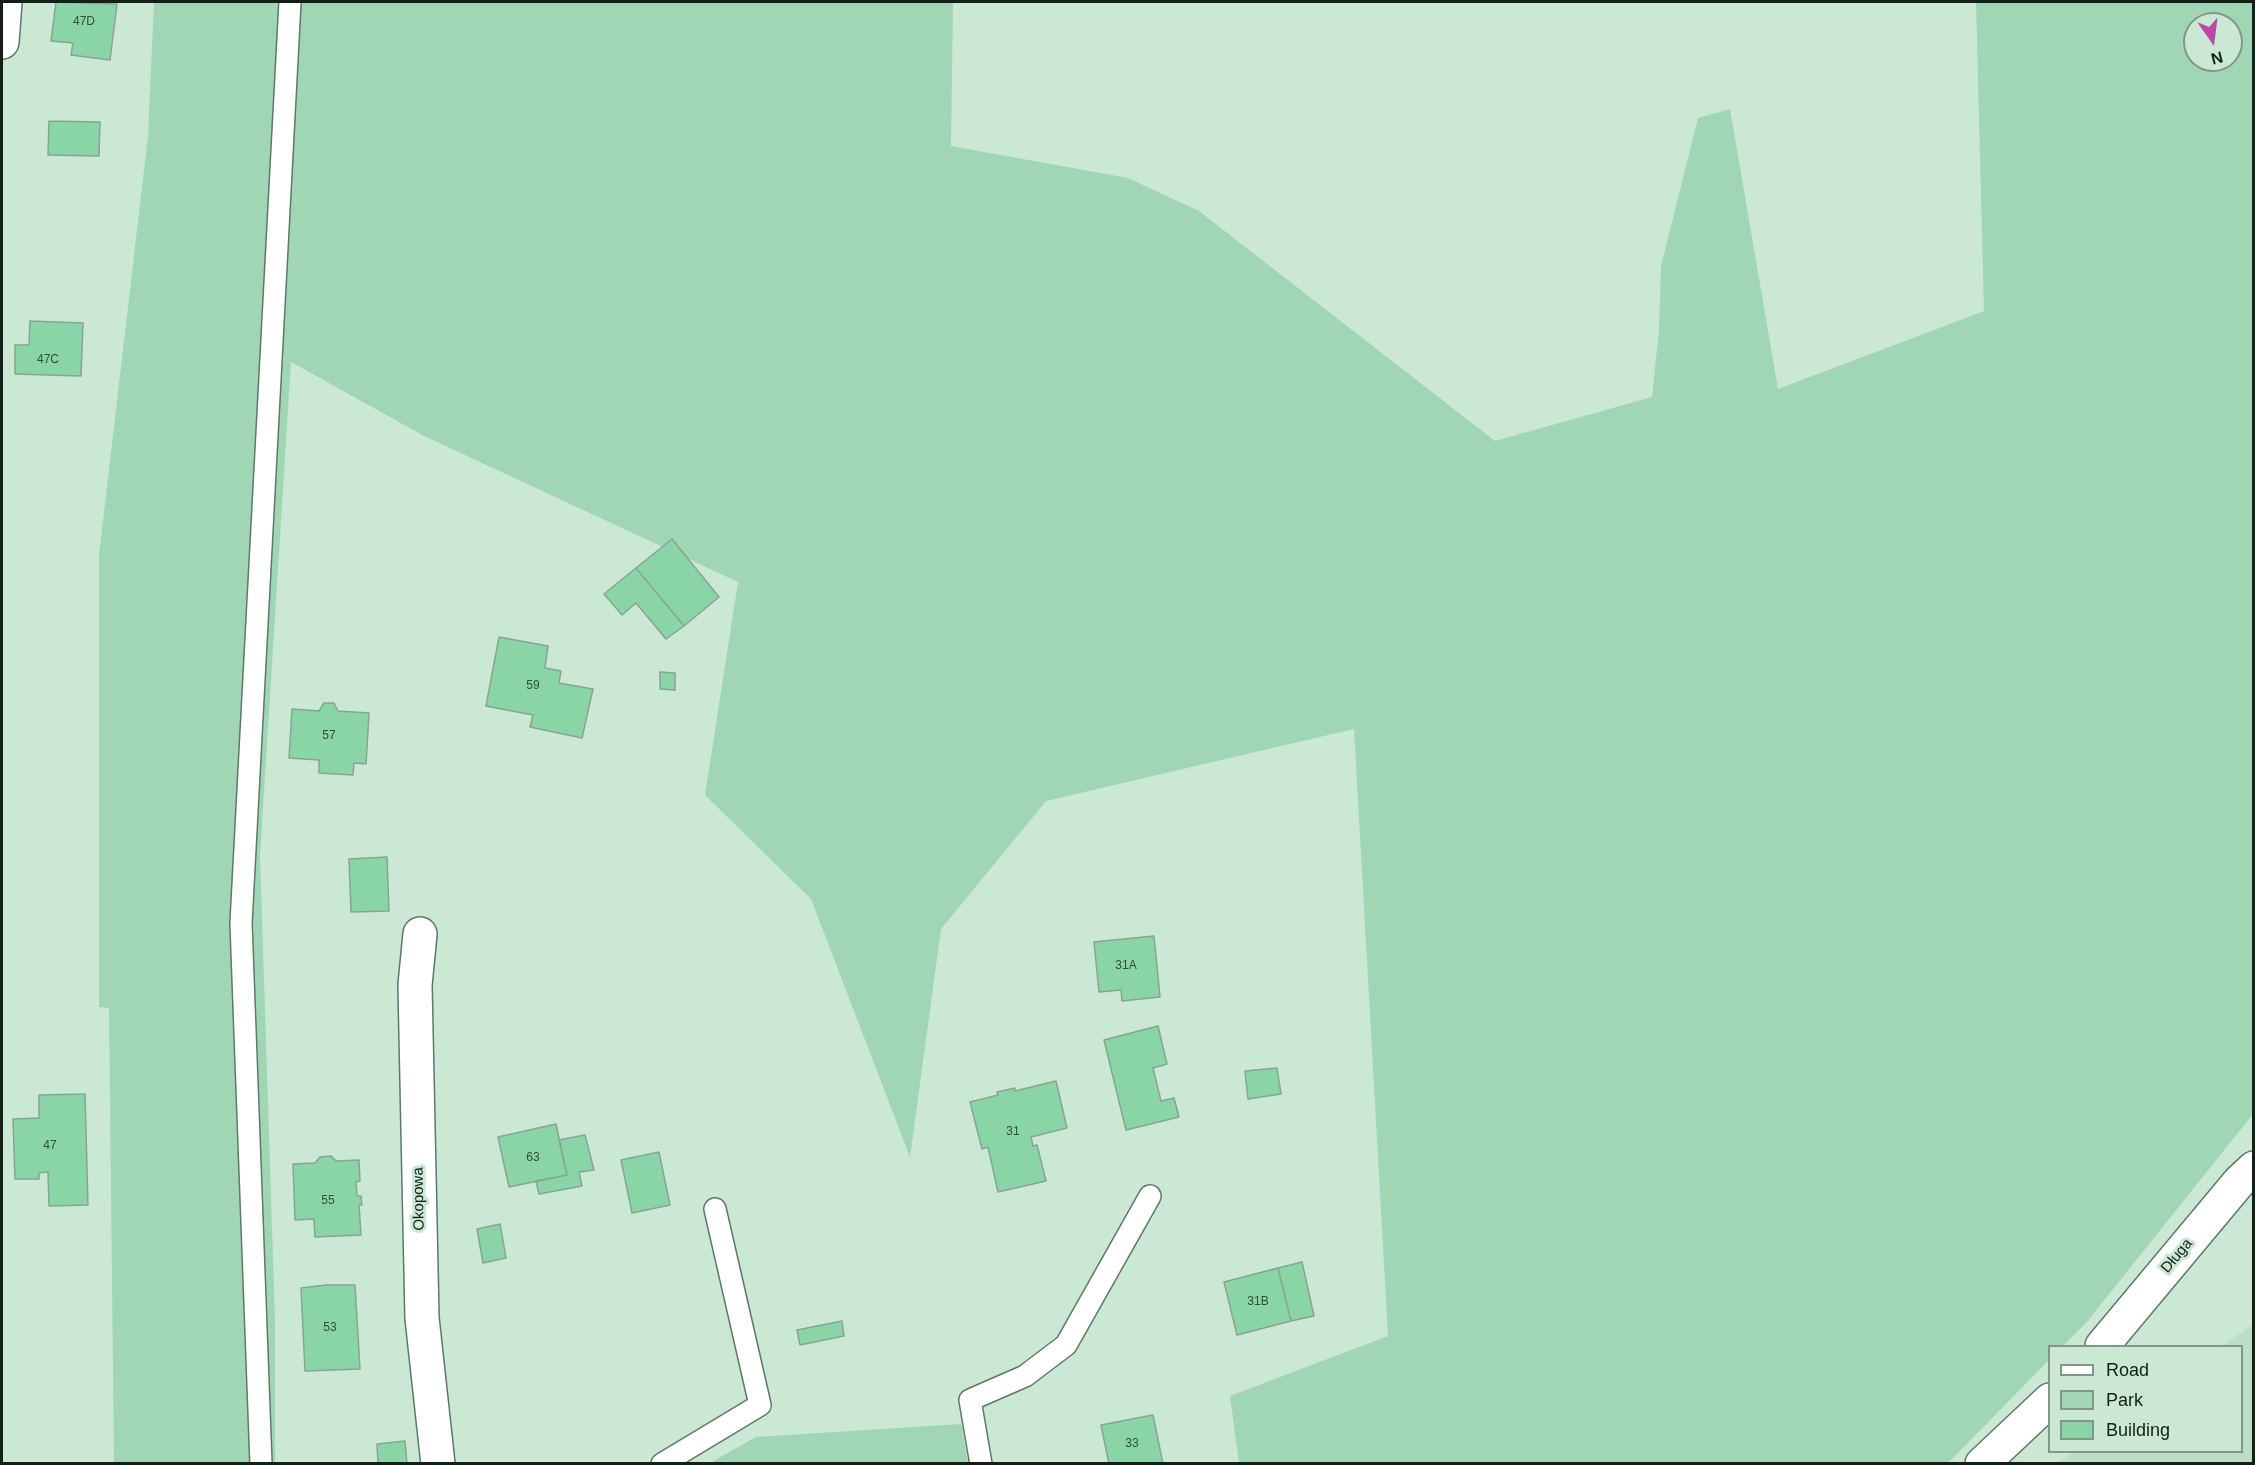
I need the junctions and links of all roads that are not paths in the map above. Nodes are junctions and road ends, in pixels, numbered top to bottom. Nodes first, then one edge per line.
1 (5, 2) edge
2 (290, 2) edge
3 (2, 42) edge
4 (420, 934) dead end
5 (2253, 1168) edge
6 (1150, 1196) dead end
7 (715, 1209) dead end
8 (2104, 1345) edge
9 (2048, 1401) edge
10 (261, 1464) edge
11 (438, 1464) edge
12 (662, 1464) edge
13 (981, 1464) edge
14 (1982, 1464) edge

1 - 3 street
2 - 10 lane
4 - 11 street, Okopowa
5 - 8 street, Długa
6 - 13 lane
7 - 12 lane
9 - 14 street

